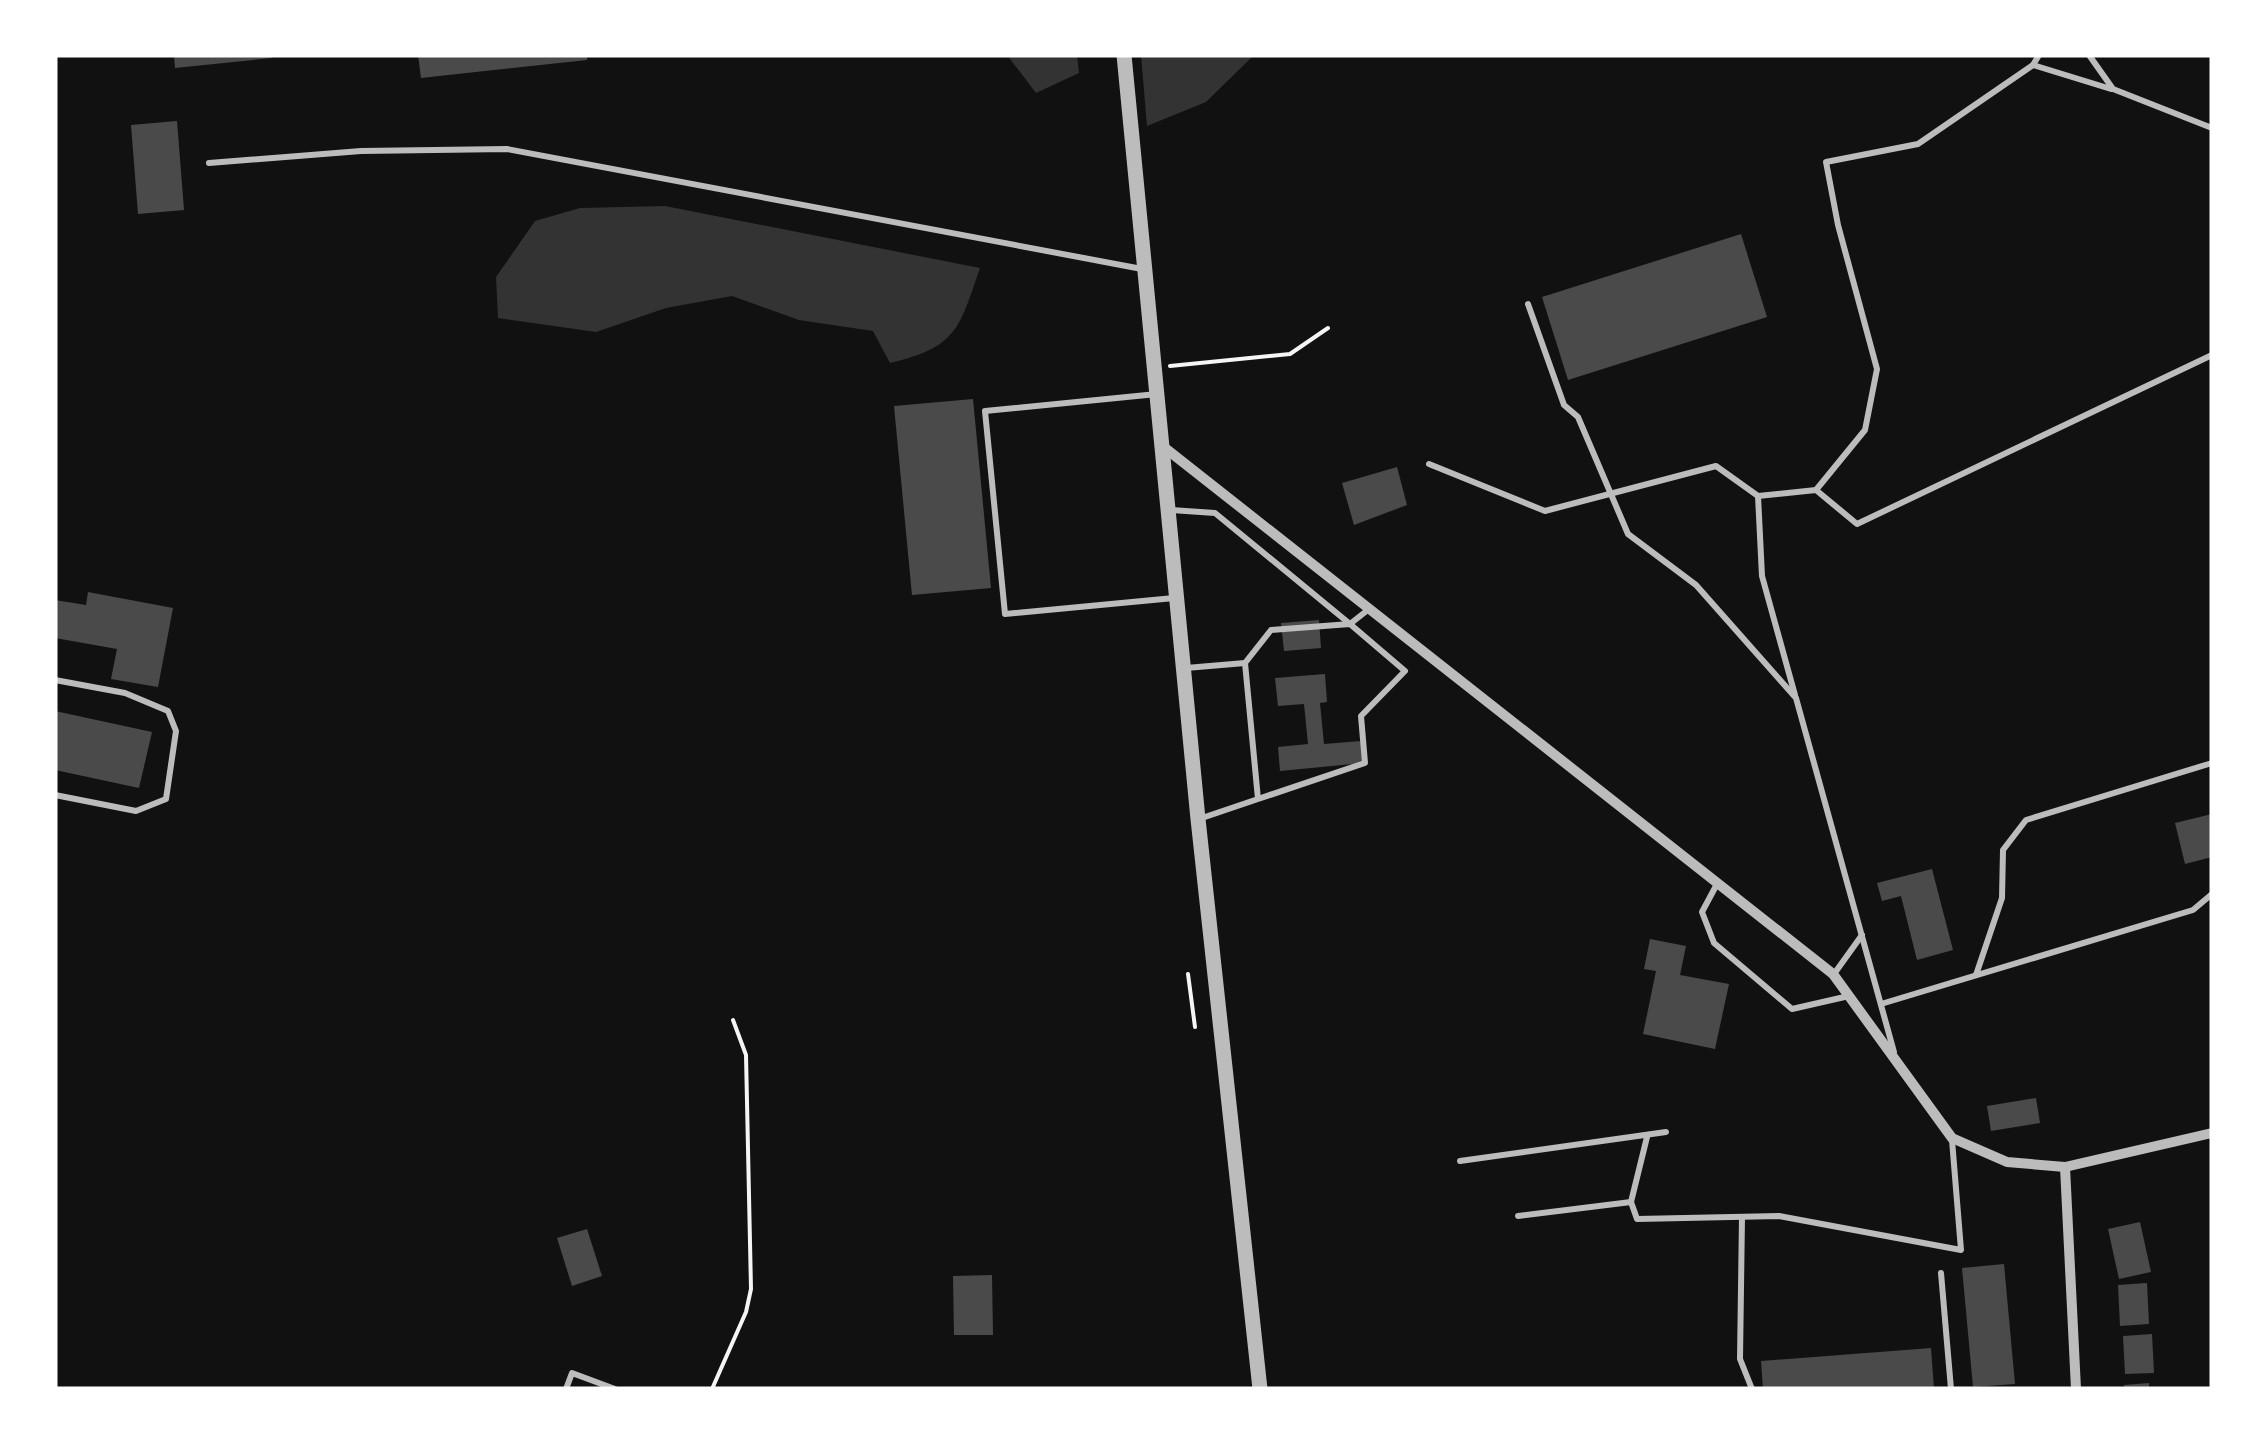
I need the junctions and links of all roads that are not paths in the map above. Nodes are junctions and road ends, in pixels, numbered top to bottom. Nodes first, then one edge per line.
1 (1124, 55) edge
2 (2039, 55) edge
3 (2089, 55) edge
4 (2033, 65) junction
5 (2112, 89) junction
6 (2212, 128) edge
7 (208, 163) dead end
8 (1143, 270) junction
9 (1528, 304) dead end
10 (2212, 356) edge
11 (1158, 394) junction
12 (1165, 448) junction
13 (1429, 464) dead end
14 (1816, 490) junction
15 (1608, 494) junction
16 (1758, 496) junction
17 (1171, 510) junction
18 (1178, 597) junction
19 (1370, 609) junction
20 (1350, 624) junction
21 (1245, 664) junction
22 (1185, 668) junction
23 (55, 680) edge
24 (1796, 698) junction
25 (2212, 763) edge
26 (55, 795) edge
27 (1258, 798) junction
28 (1198, 819) junction
29 (1718, 883) junction
30 (2212, 894) edge
31 (1862, 934) junction
32 (1833, 974) junction
33 (1976, 975) junction
34 (1849, 996) junction
35 (1881, 1004) junction
36 (1897, 1063) junction
37 (1666, 1132) dead end
38 (2212, 1133) edge
39 (1647, 1136) junction
40 (1952, 1138) junction
41 (1460, 1161) dead end
42 (2064, 1167) junction
43 (1631, 1202) junction
44 (1518, 1216) dead end
45 (1742, 1216) junction
46 (1942, 1274) dead end
47 (566, 1389) edge
48 (614, 1389) edge
49 (1260, 1389) edge
50 (1752, 1389) edge
51 (1951, 1389) edge
52 (2076, 1389) edge

1 - 8 street
2 - 4 lane
3 - 5 lane
4 - 5 lane
4 - 14 lane
5 - 6 lane
7 - 8 lane
8 - 11 street
9 - 15 lane
10 - 14 lane
11 - 12 street
11 - 18 lane
12 - 17 street
12 - 19 street
13 - 15 lane
14 - 16 lane
15 - 16 lane
15 - 24 lane
16 - 24 lane
17 - 18 street
17 - 20 lane
18 - 22 street
19 - 20 lane
19 - 29 street
20 - 21 lane
20 - 27 lane
21 - 22 lane
21 - 27 lane
22 - 28 street
23 - 26 lane
24 - 31 lane
25 - 33 lane
27 - 28 lane
28 - 49 street
29 - 32 street
29 - 34 lane
30 - 33 lane
31 - 32 lane
31 - 35 lane
32 - 34 street
33 - 35 lane
34 - 36 street
35 - 36 lane
36 - 40 street
37 - 39 lane
38 - 42 street
39 - 41 lane
39 - 43 lane
40 - 42 street
40 - 45 lane
42 - 52 street
43 - 44 lane
43 - 45 lane
45 - 50 lane
46 - 51 lane
47 - 48 lane

